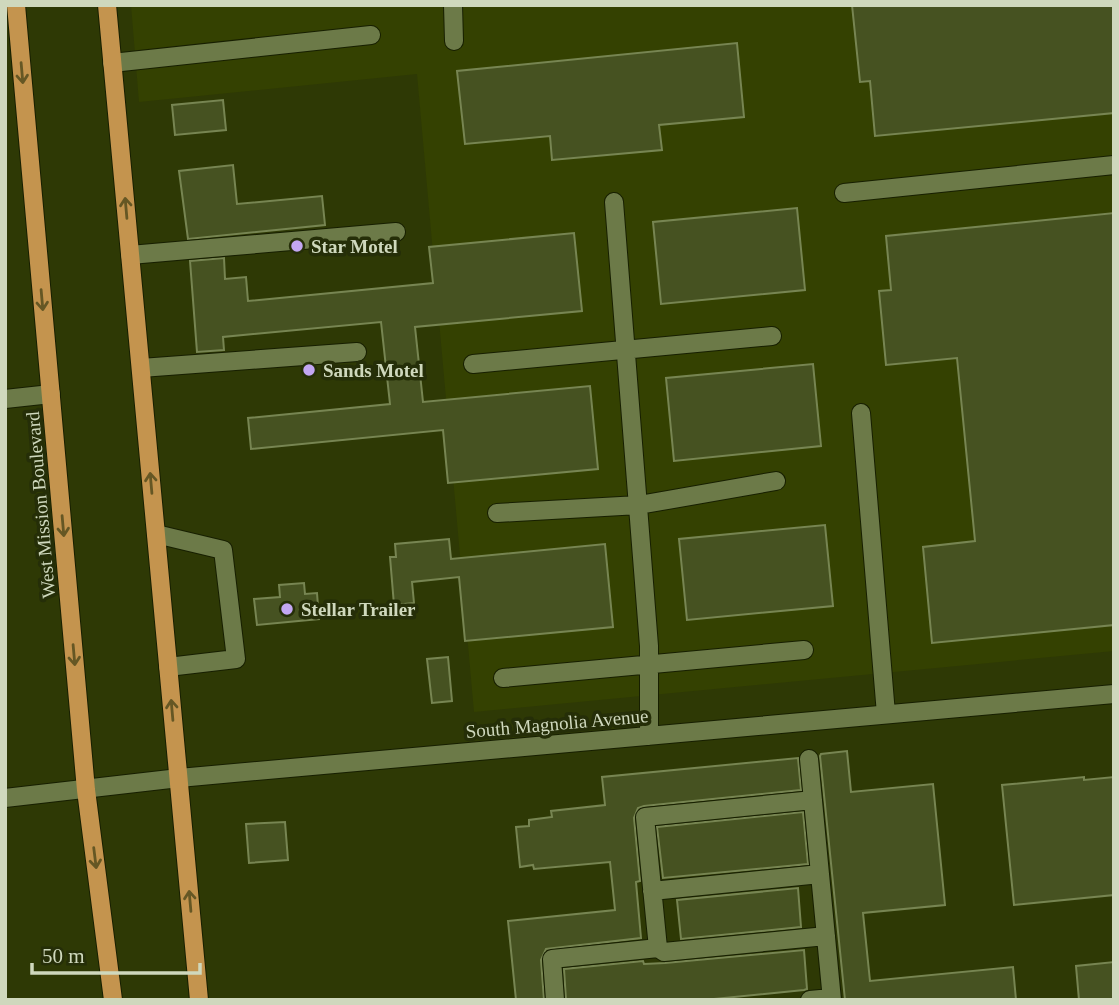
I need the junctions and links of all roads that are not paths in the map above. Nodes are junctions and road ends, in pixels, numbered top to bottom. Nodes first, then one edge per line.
1 (16, 5) edge
2 (107, 5) edge
3 (453, 5) edge
4 (371, 35) dead end
5 (454, 41) dead end
6 (112, 63) junction
7 (1114, 165) edge
8 (844, 193) dead end
9 (614, 202) dead end
10 (396, 232) dead end
11 (130, 255) junction
12 (772, 336) dead end
13 (626, 349) junction
14 (357, 352) dead end
15 (473, 364) dead end
16 (141, 368) junction
17 (51, 394) junction
18 (5, 399) edge
19 (861, 413) dead end
20 (776, 481) dead end
21 (639, 505) junction
22 (497, 513) dead end
23 (156, 534) junction
24 (804, 650) dead end
25 (650, 663) junction
26 (168, 667) junction
27 (503, 678) dead end
28 (1114, 694) edge
29 (886, 714) junction
30 (649, 736) junction
31 (809, 759) dead end
32 (179, 778) junction
33 (86, 790) junction
34 (5, 798) edge
35 (813, 800) junction
36 (820, 874) junction
37 (652, 891) junction
38 (825, 936) junction
39 (658, 948) junction
40 (831, 999) edge
41 (113, 1000) edge
42 (199, 1000) edge
43 (555, 1000) edge
44 (810, 1000) edge

1 -> 17 main road, West Mission Boulevard
2 - 6 main road
3 - 5 street
4 - 6 street
11 -> 6 main road
7 - 8 street
9 - 13 street
10 - 11 street
11 - 16 main road
12 - 13 street
13 - 15 street
13 - 21 street
14 - 16 street
23 -> 16 main road
17 - 18 street
17 -> 33 main road, West Mission Boulevard
19 - 29 street
20 - 21 street
21 - 22 street
21 - 25 street
23 - 26 main road
23 - 26 street
24 - 25 street
25 - 27 street
25 - 30 street
32 -> 26 main road
28 - 29 street, South Magnolia Avenue
29 - 30 street, South Magnolia Avenue
30 - 32 street, South Magnolia Avenue
31 - 35 street
32 - 33 street, South Magnolia Avenue
42 -> 32 main road
33 - 34 street, South Magnolia Avenue
33 -> 41 main road, West Mission Boulevard
35 - 36 street
35 - 37 street
36 - 37 street
36 - 38 street
37 - 39 street
38 - 39 street
38 - 40 street
39 - 43 street
40 - 44 street

